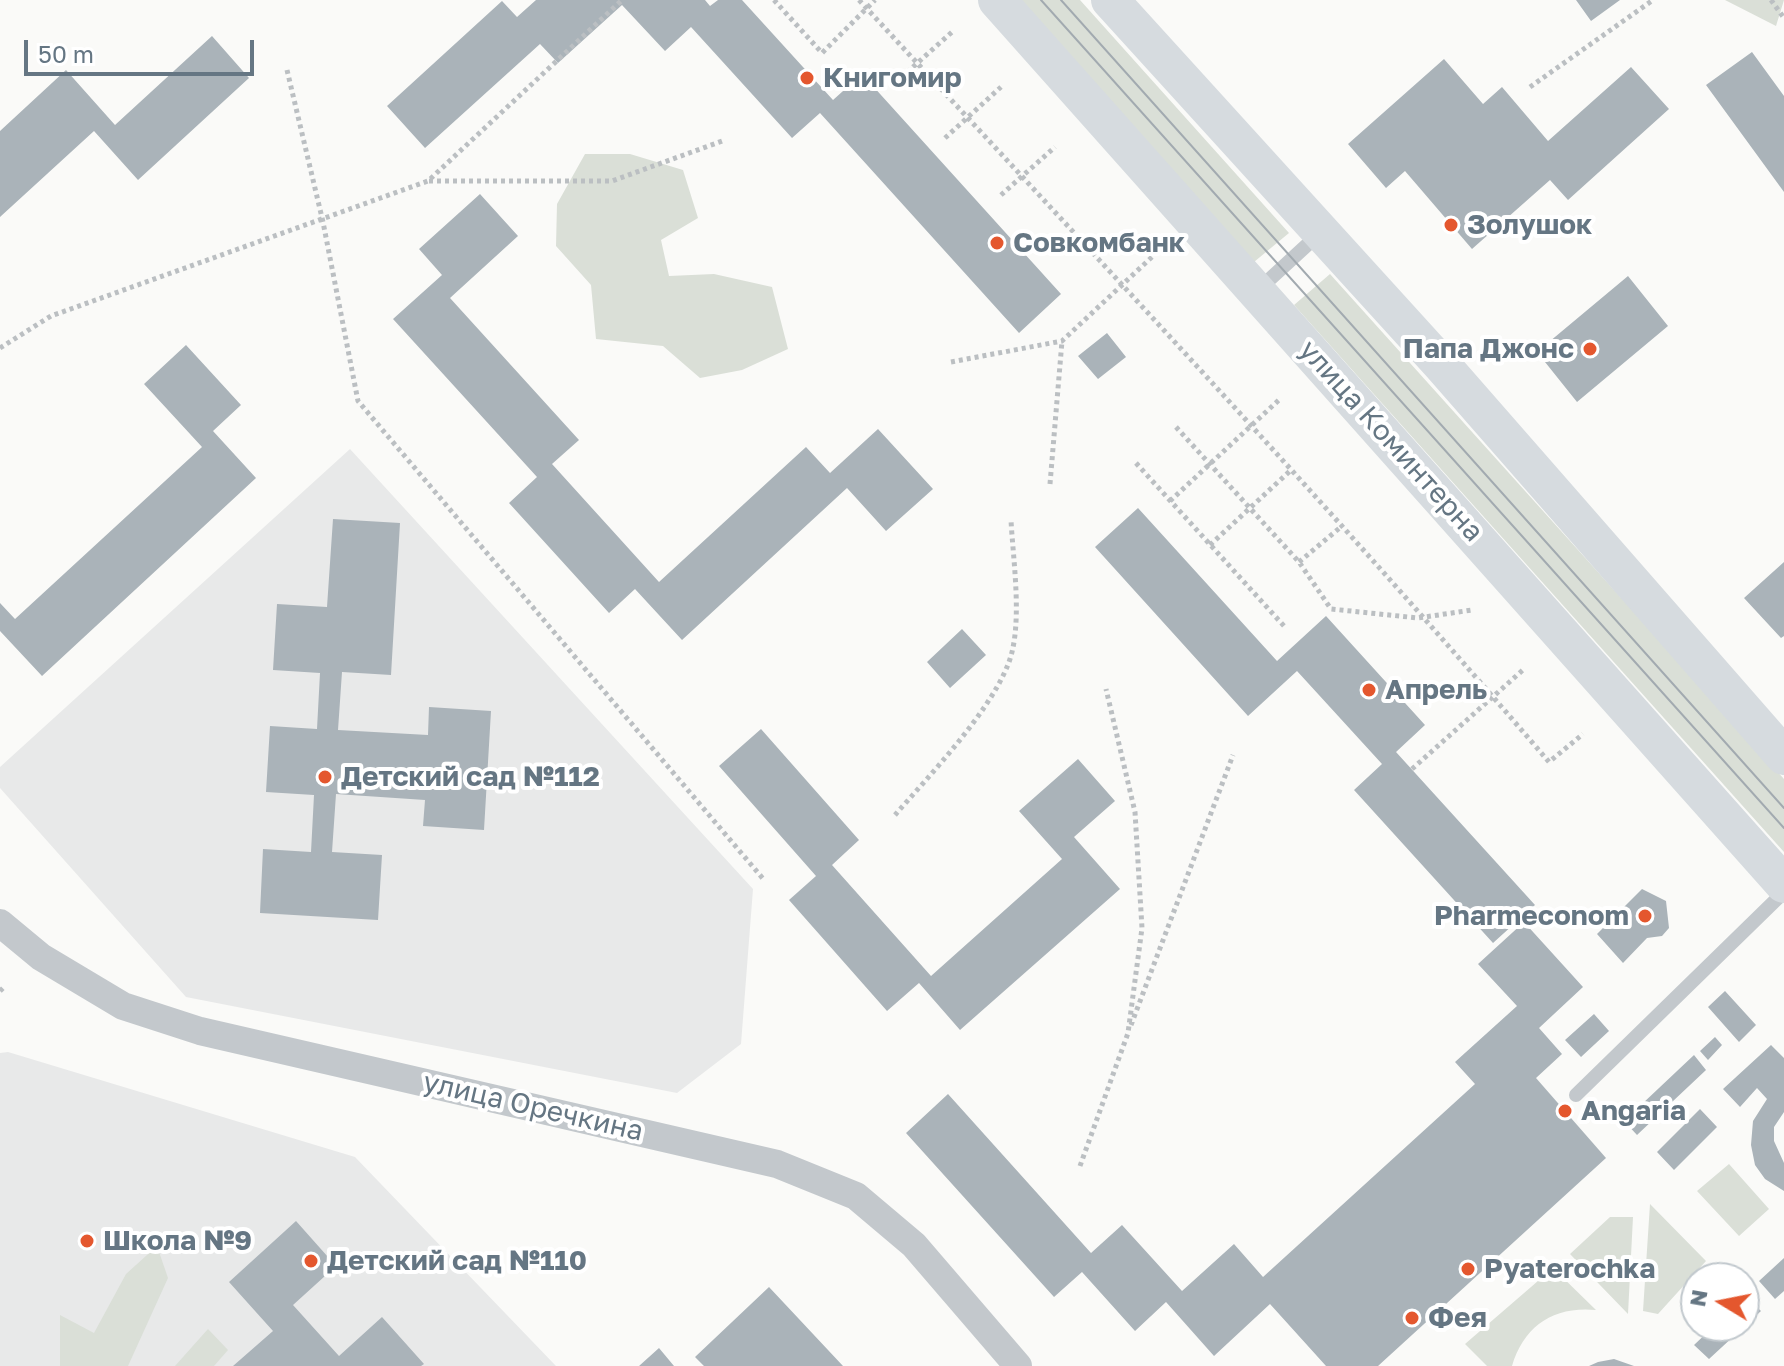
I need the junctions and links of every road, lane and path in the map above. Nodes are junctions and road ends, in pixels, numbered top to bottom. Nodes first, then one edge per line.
1 (622, 0) edge
2 (774, 0) edge
3 (859, 0) edge
4 (875, 0) edge
5 (997, 0) edge
6 (1110, 0) edge
7 (1653, 0) edge
8 (1771, 0) edge
9 (867, 9) junction
10 (1784, 18) edge
11 (952, 32) dead end
12 (917, 64) junction
13 (287, 70) dead end
14 (895, 83) dead end
15 (1001, 87) dead end
16 (1530, 87) dead end
17 (967, 118) junction
18 (945, 138) dead end
19 (725, 140) dead end
20 (1055, 147) dead end
21 (1021, 177) junction
22 (428, 181) junction
23 (1001, 195) dead end
24 (323, 222) junction
25 (1320, 233) junction
26 (1153, 256) dead end
27 (1122, 287) junction
28 (1257, 291) junction
29 (1062, 341) junction
30 (0, 348) edge
31 (951, 362) dead end
32 (1281, 398) dead end
33 (1251, 426) junction
34 (1176, 427) dead end
35 (1136, 463) dead end
36 (1210, 465) junction
37 (1291, 470) junction
38 (1050, 484) dead end
39 (1170, 501) junction
40 (1250, 509) junction
41 (1011, 520) dead end
42 (1342, 526) junction
43 (1210, 545) junction
44 (1299, 562) junction
45 (1472, 610) dead end
46 (1425, 617) junction
47 (1284, 626) dead end
48 (1524, 669) dead end
49 (1106, 689) dead end
50 (1494, 697) junction
51 (1583, 734) dead end
52 (1233, 755) dead end
53 (1784, 756) edge
54 (1412, 769) dead end
55 (895, 815) dead end
56 (765, 881) dead end
57 (1784, 884) edge
58 (1784, 892) edge
59 (0, 923) edge
60 (1128, 1033) junction
61 (1576, 1095) dead end
62 (1080, 1166) dead end
63 (1005, 1361) edge

1 - 22 path
2 - 9 path
3 - 9 path
4 - 9 path
5 - 28 street, улица Коминтерна
6 - 25 street
7 - 16 path
8 - 10 path
9 - 12 path
11 - 12 path
12 - 14 path
12 - 17 path
13 - 24 path
15 - 17 path
17 - 18 path
17 - 21 path
19 - 22 path
20 - 21 path
21 - 23 path
21 - 27 path
22 - 24 path
24 - 30 path
24 - 56 path
25 - 28 lane
25 - 53 street
26 - 27 path
27 - 29 path
27 - 33 path
28 - 57 street, улица Коминтерна
29 - 31 path
29 - 38 path
32 - 33 path
33 - 36 path
33 - 37 path
34 - 36 path
35 - 39 path
36 - 39 path
36 - 40 path
37 - 40 path
37 - 42 path
39 - 43 path
40 - 43 path
40 - 44 path
41 - 55 path
42 - 44 path
42 - 46 path
43 - 47 path
44 - 46 path
45 - 46 path
46 - 50 path
48 - 50 path
49 - 60 path
50 - 51 path
50 - 54 path
52 - 60 path
58 - 61 lane
59 - 63 street, улица Оречкина
60 - 62 path

